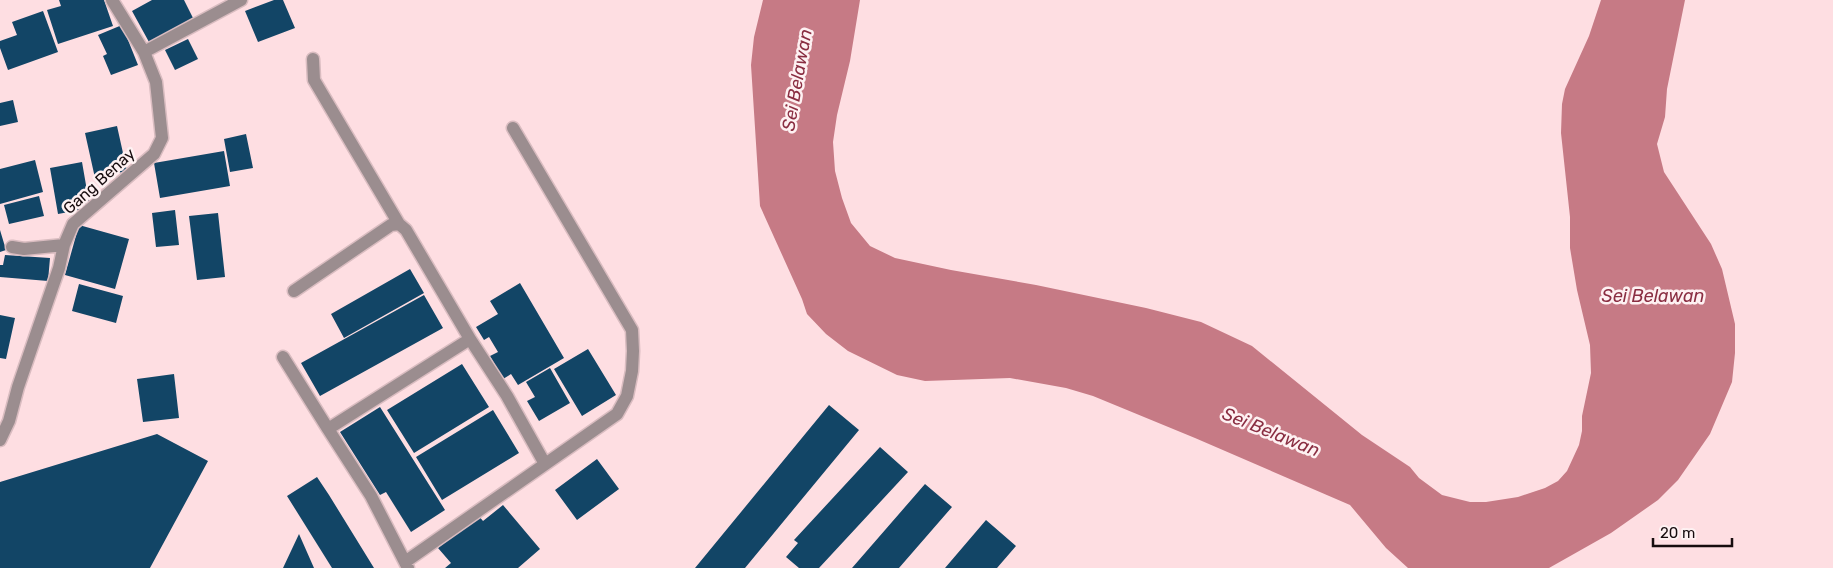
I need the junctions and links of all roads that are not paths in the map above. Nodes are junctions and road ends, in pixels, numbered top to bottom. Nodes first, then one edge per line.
1 (112, 0) edge
2 (241, 0) edge
3 (144, 52) junction
4 (313, 59) dead end
5 (513, 128) dead end
6 (398, 224) junction
7 (64, 245) junction
8 (12, 247) dead end
9 (294, 291) dead end
10 (470, 339) junction
11 (283, 357) dead end
12 (328, 428) junction
13 (0, 440) edge
14 (545, 464) junction
15 (407, 565) edge

1 - 3 street, Gang Benay
2 - 3 street
3 - 7 street, Gang Benay
4 - 6 street
5 - 14 street
6 - 9 street
6 - 10 street
7 - 8 street
7 - 13 street, Gang Benay
10 - 12 street
10 - 14 street
11 - 12 street
12 - 15 street
14 - 15 street

